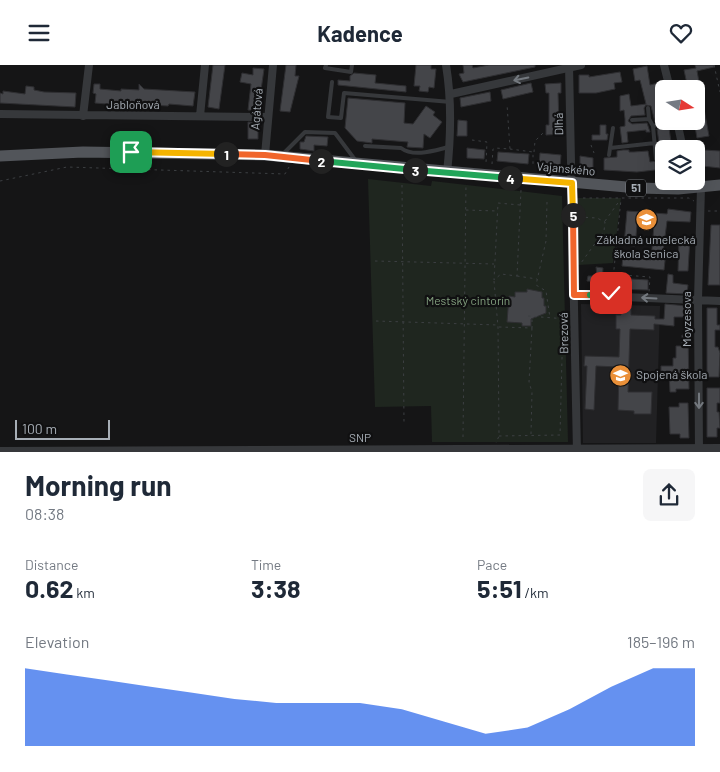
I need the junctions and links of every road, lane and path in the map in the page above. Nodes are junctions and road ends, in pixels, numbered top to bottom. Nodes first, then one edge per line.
1 (89, 65) edge
2 (206, 65) edge
3 (273, 65) edge
4 (326, 65) edge
5 (352, 65) edge
6 (446, 65) edge
7 (581, 65) edge
8 (664, 65) edge
9 (714, 65) edge
10 (569, 67) edge
11 (668, 80) edge
12 (332, 82) dead end
13 (720, 92) edge
14 (451, 98) junction
15 (507, 104) dead end
16 (648, 108) dead end
17 (0, 115) edge
18 (83, 116) junction
19 (200, 116) junction
20 (267, 117) junction
21 (650, 119) junction
22 (632, 121) dead end
23 (653, 126) joint
24 (613, 128) dead end
25 (542, 133) dead end
26 (472, 140) dead end
27 (655, 143) joint
28 (591, 145) dead end
29 (365, 146) dead end
30 (449, 147) junction
31 (610, 148) junction
32 (510, 149) junction
33 (594, 153) dead end
34 (534, 154) junction
35 (265, 155) junction
36 (609, 155) dead end
37 (0, 156) edge
38 (280, 157) junction
39 (486, 163) dead end
40 (492, 163) dead end
41 (359, 164) junction
42 (290, 165) dead end
43 (533, 167) dead end
44 (447, 173) junction
45 (0, 181) edge
46 (572, 183) junction
47 (466, 184) dead end
48 (402, 185) dead end
49 (705, 185) edge
50 (720, 185) edge
51 (655, 188) edge
52 (521, 190) dead end
53 (693, 190) edge
54 (582, 198) dead end
55 (621, 198) junction
56 (547, 202) dead end
57 (520, 205) junction
58 (696, 205) dead end
59 (465, 209) junction
60 (497, 211) junction
61 (706, 211) dead end
62 (720, 211) edge
63 (576, 217) dead end
64 (604, 222) junction
65 (375, 261) dead end
66 (403, 262) junction
67 (465, 263) junction
68 (495, 265) junction
69 (578, 265) dead end
70 (623, 275) dead end
71 (517, 276) junction
72 (538, 279) junction
73 (494, 280) junction
74 (574, 295) junction
75 (611, 296) junction
76 (648, 298) junction
77 (698, 300) junction
78 (720, 301) edge
79 (528, 316) dead end
80 (532, 316) junction
81 (550, 318) junction
82 (376, 321) dead end
83 (403, 321) junction
84 (464, 324) junction
85 (498, 326) junction
86 (532, 328) junction
87 (404, 423) dead end
88 (531, 435) junction
89 (499, 436) junction
90 (463, 437) dead end
91 (496, 443) dead end
92 (720, 448) edge
93 (699, 450) edge
94 (0, 451) edge
95 (38, 451) edge
96 (102, 451) edge
97 (167, 451) edge
98 (274, 451) edge
99 (427, 451) edge
100 (577, 451) edge

1 - 18 street
2 - 19 street
3 - 20 street, Agátová
4 - 5 lane
6 - 14 street
7 - 10 street
8 - 11 street
9 - 13 path
10 -> 14 street
10 - 46 street, Dlhá
12 - 14 lane
14 - 30 street
15 - 32 path
16 - 21 lane
17 - 18 street, Jabloňová
18 - 19 street, Jabloňová
19 - 20 street, Jabloňová
20 - 35 street, Agátová
21 - 22 lane
21 - 23 lane
23 - 27 lane
24 - 31 lane
25 - 34 path
26 - 39 path
27 - 31 lane
28 - 33 path
29 - 30 lane
30 - 44 street
31 - 36 lane
32 - 34 path
32 - 40 path
34 - 43 path
35 - 37 main road, 51
35 - 38 main road, 51
38 - 41 main road, Vajanského / 51
38 - 41 lane
41 - 44 main road, Vajanského / 51
42 - 45 path
44 - 46 main road, Vajanského / 51
46 - 51 main road, Vajanského / 51
46 - 74 street, Brezová
47 - 59 path
48 - 66 path
49 - 50 main road, 51
52 - 57 path
53 - 77 street, Moyzesova
54 - 55 path
55 - 58 path
55 - 64 path
55 - 75 path
56 - 72 path
57 - 60 path
57 - 71 path
59 - 60 path
59 - 67 path
60 - 68 path
61 - 62 path
63 - 64 path
64 - 69 path
65 - 66 path
66 - 67 path
66 - 83 path
67 - 68 path
67 - 84 path
68 - 73 path
70 - 76 path
71 - 72 path
71 - 73 path
72 - 81 path
73 - 85 path
74 - 75 street
74 - 100 street, Brezová
75 - 76 street
77 -> 76 street
77 - 78 street
77 -> 93 street, Moyzesova
79 - 80 path
80 - 81 path
80 - 86 path
81 - 88 path
82 - 83 path
83 - 84 path
83 - 87 path
84 - 85 path
84 - 90 path
85 - 86 path
85 - 89 path
86 - 88 path
88 - 89 path
89 - 91 path
92 - 93 street, SNP
93 - 100 street, SNP
94 - 95 street, SNP
95 - 96 street, SNP
96 - 97 street, SNP
97 - 98 street, SNP
98 - 99 street, SNP
99 - 100 street, SNP

